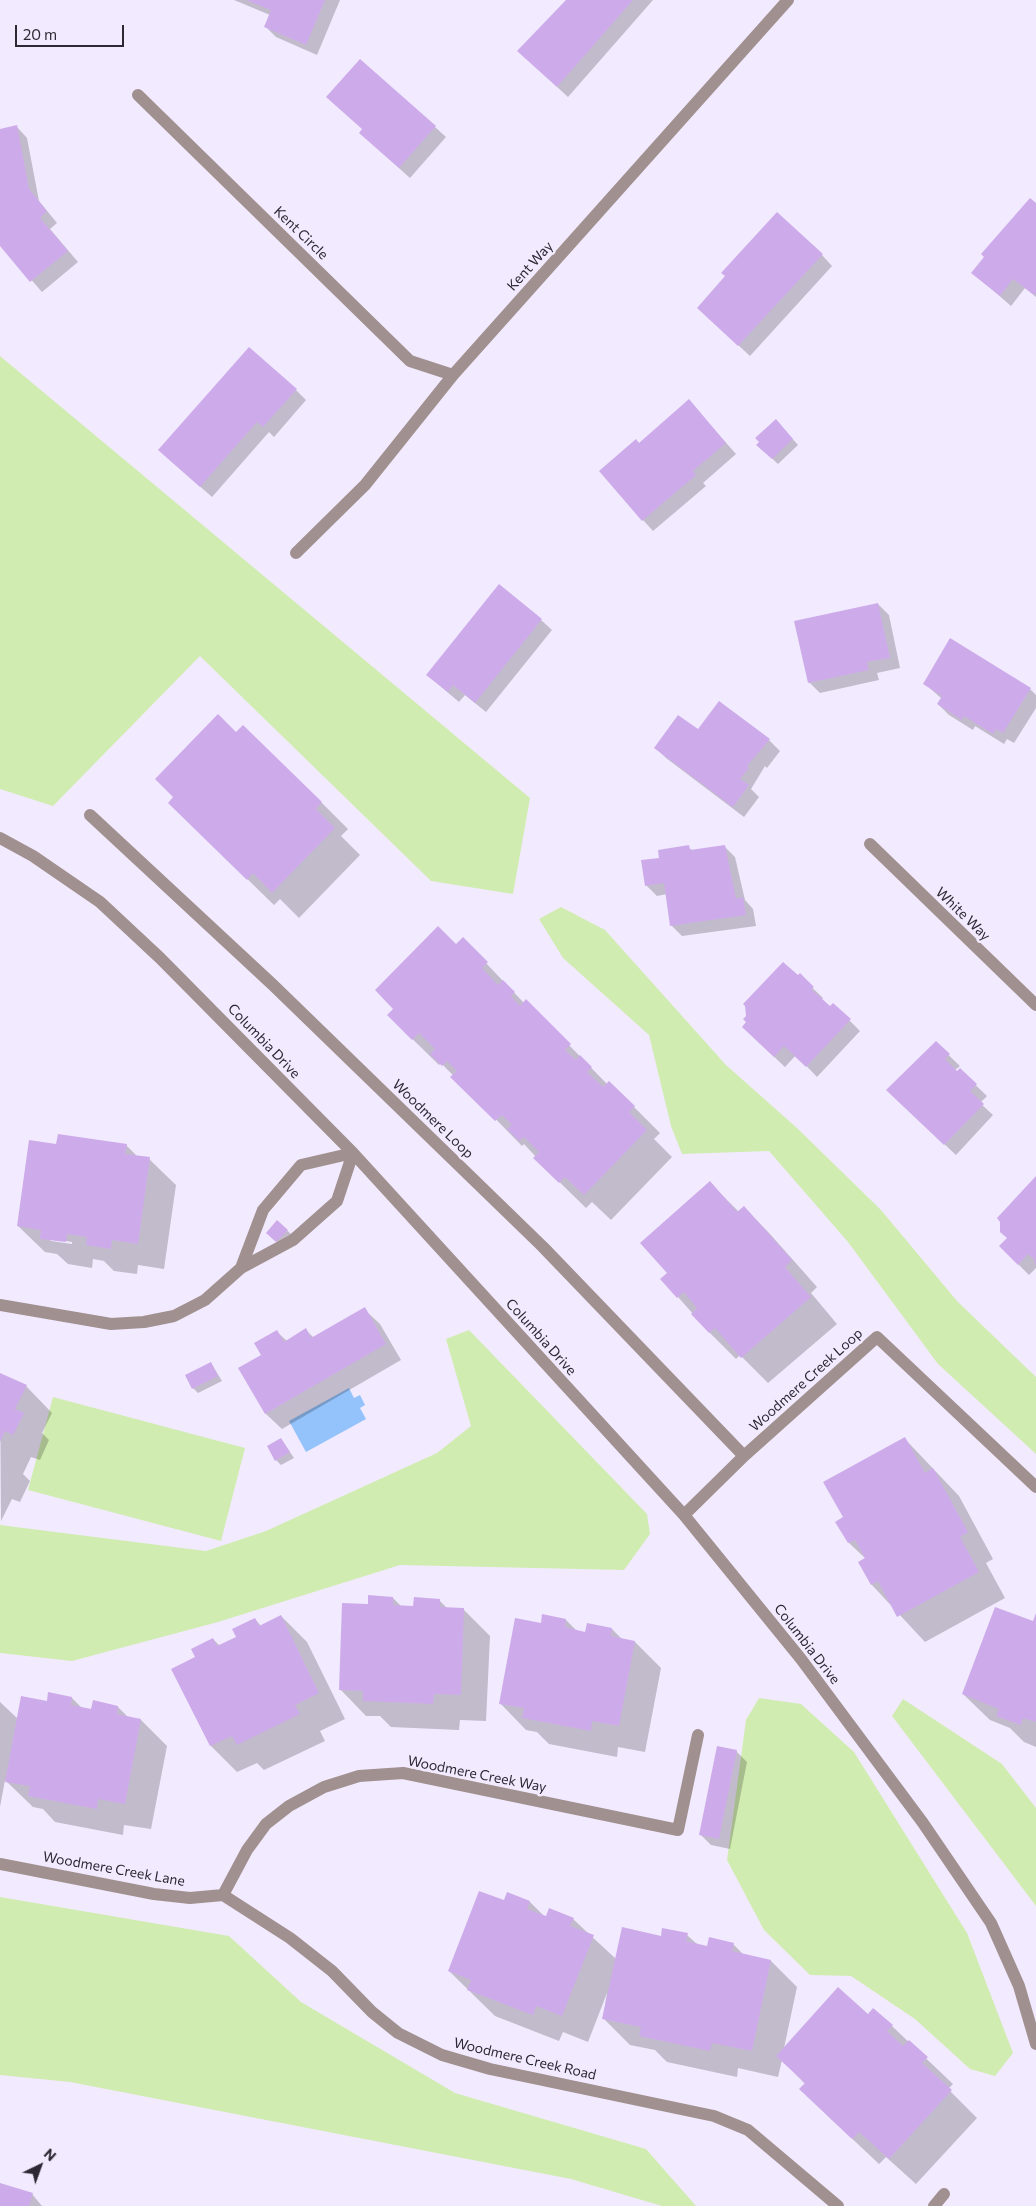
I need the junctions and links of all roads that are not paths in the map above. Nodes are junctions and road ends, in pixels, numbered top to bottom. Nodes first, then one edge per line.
1 (788, 0) edge
2 (138, 95) dead end
3 (453, 375) junction
4 (296, 553) dead end
5 (90, 815) dead end
6 (0, 838) edge
7 (870, 844) dead end
8 (1036, 1005) edge
9 (352, 1153) junction
10 (241, 1268) junction
11 (0, 1305) edge
12 (744, 1456) junction
13 (1036, 1487) edge
14 (684, 1515) junction
15 (698, 1735) dead end
16 (0, 1864) edge
17 (223, 1895) junction
18 (1036, 2044) edge
19 (944, 2194) dead end
20 (838, 2206) edge
21 (934, 2206) edge

1 - 3 street, Kent Way
2 - 3 street, Kent Circle
3 - 4 street, Kent Way
5 - 12 street, Woodmere Loop
6 - 9 street, Columbia Drive
7 - 8 street, White Way
9 - 10 street
9 - 10 street
9 - 14 street, Columbia Drive
10 - 11 street
12 - 13 street, Woodmere Creek Loop
12 - 14 street, Woodmere Creek Loop
14 - 18 street, Columbia Drive
15 - 17 street, Woodmere Creek Way
16 - 17 street, Woodmere Creek Lane
17 - 20 street, Woodmere Creek Road
19 - 21 street

